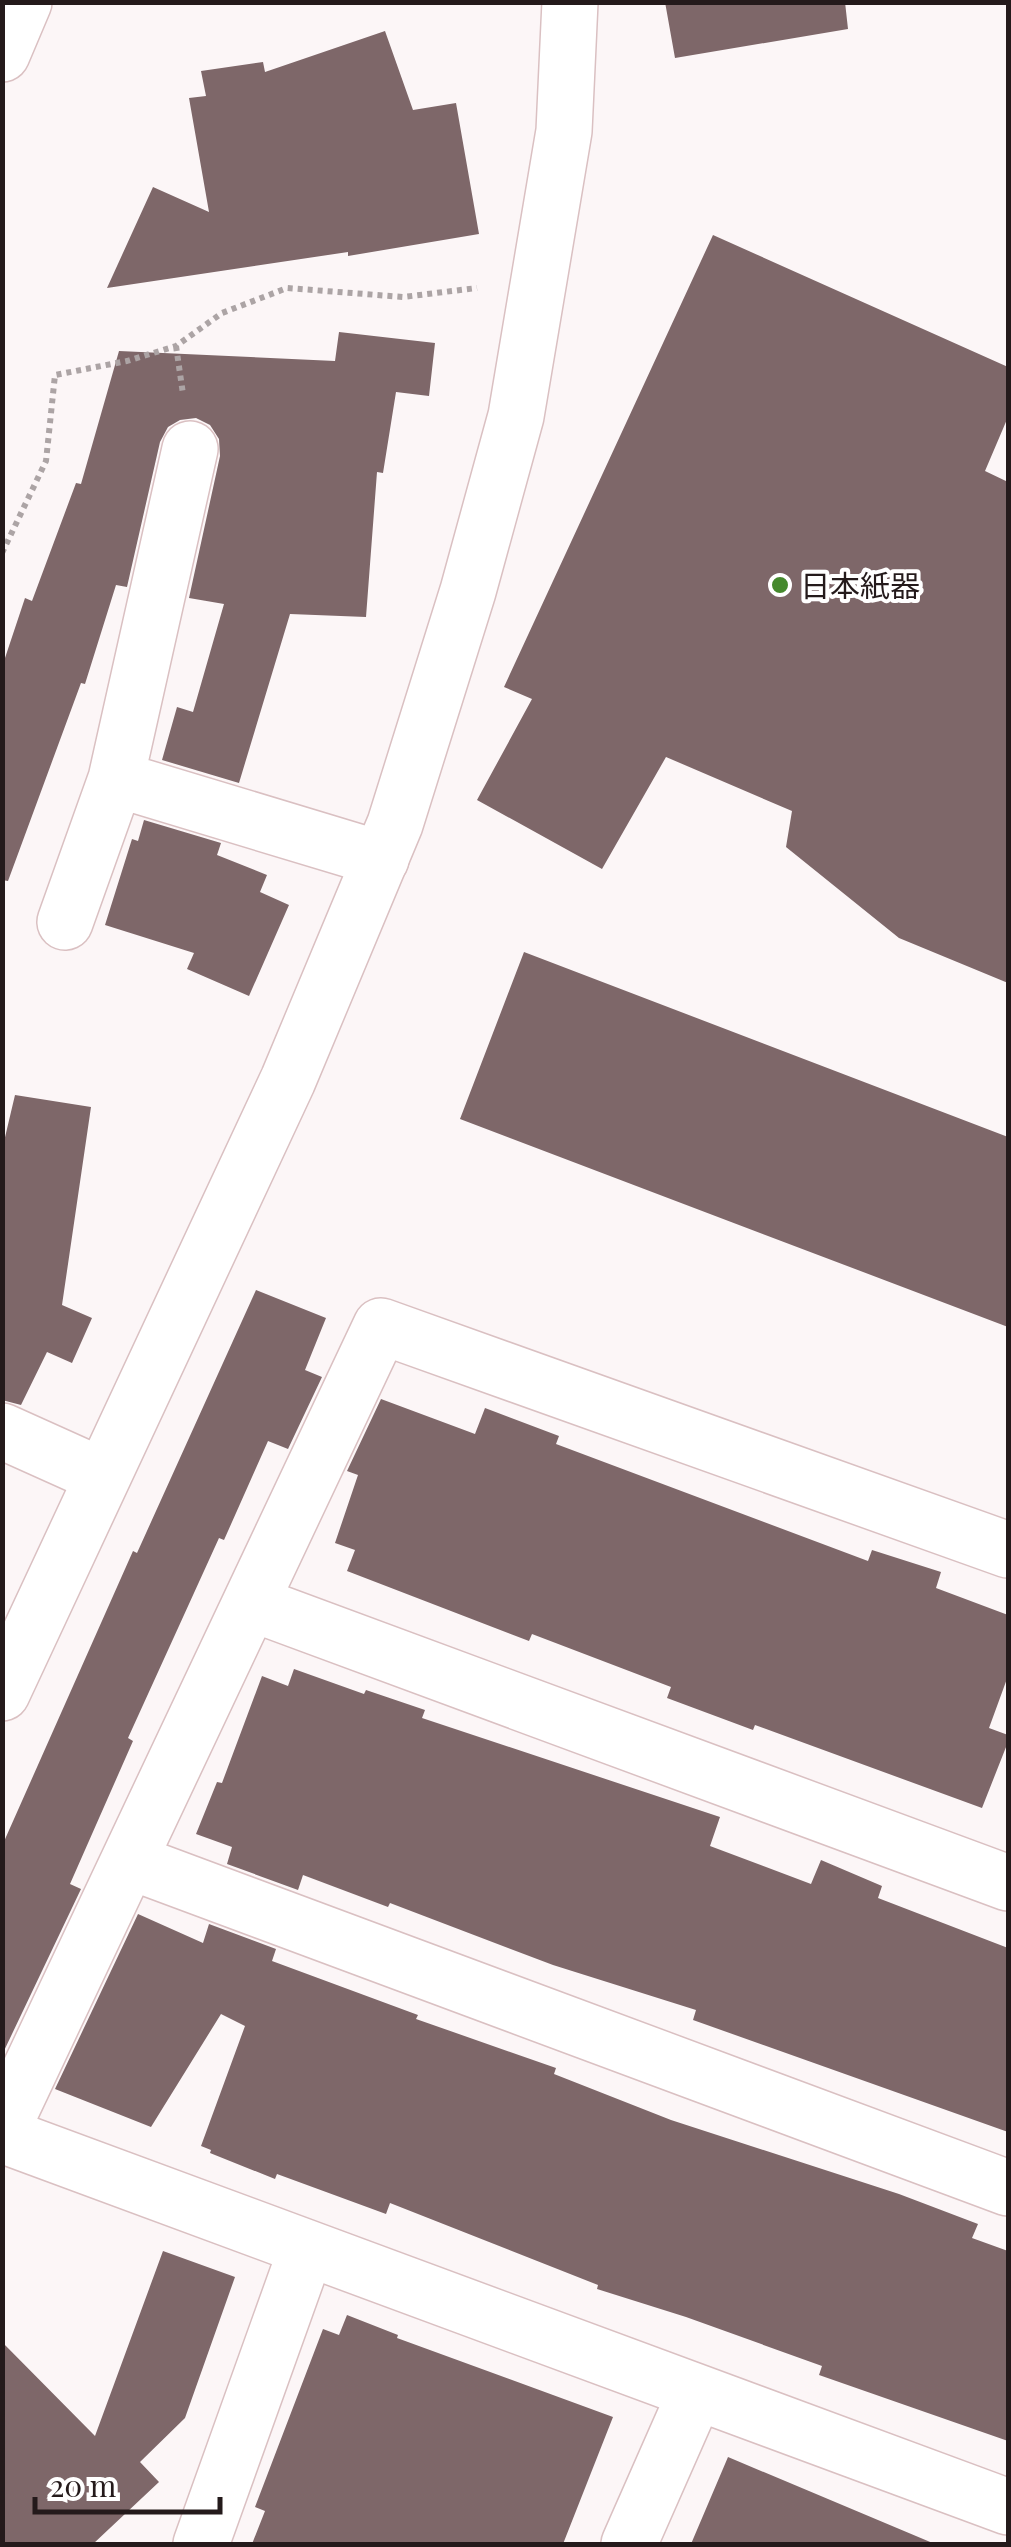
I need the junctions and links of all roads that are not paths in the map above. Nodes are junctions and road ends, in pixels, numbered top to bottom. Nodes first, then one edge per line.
1 (24, 2) edge
2 (570, 2) edge
3 (2, 54) edge
4 (190, 448) dead end
5 (116, 779) junction
6 (381, 859) junction
7 (64, 922) dead end
8 (2, 1430) edge
9 (102, 1476) junction
10 (1008, 1550) edge
11 (251, 1603) junction
12 (2, 1693) edge
13 (129, 1861) junction
14 (1008, 1883) edge
15 (2, 2132) edge
16 (1008, 2188) edge
17 (307, 2248) junction
18 (696, 2392) junction
19 (1008, 2510) edge
20 (201, 2544) edge
21 (629, 2544) edge
22 (991, 2544) edge

1 - 3 street
2 - 6 street
4 - 5 street
5 - 6 street
5 - 7 street
6 - 9 street
8 - 9 street
9 - 12 street
10 - 11 street
11 - 13 street
11 - 14 street
13 - 15 street
13 - 16 street
15 - 17 street
17 - 18 street
17 - 20 street
18 - 19 street
18 - 21 street
19 - 22 street

